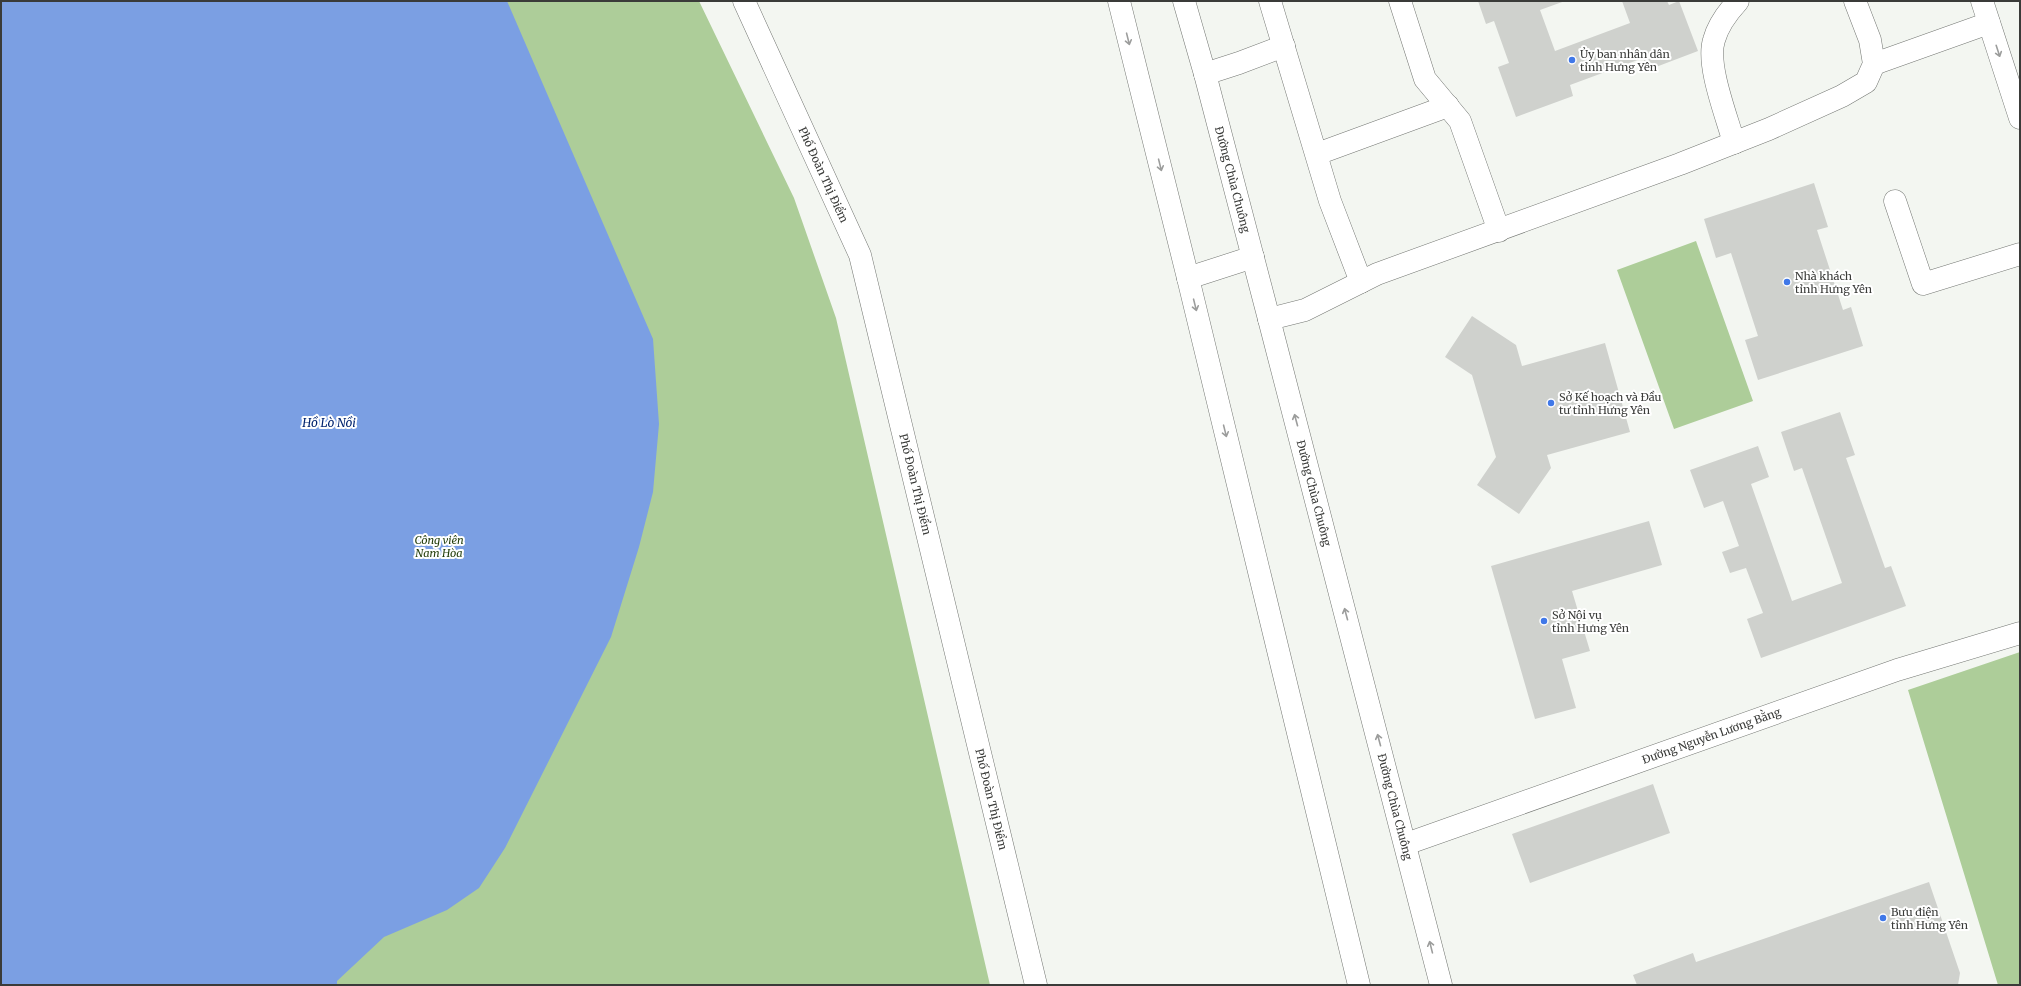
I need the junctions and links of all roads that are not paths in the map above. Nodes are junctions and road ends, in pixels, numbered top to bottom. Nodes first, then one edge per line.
1 (744, 1) edge
2 (1119, 1) edge
3 (1184, 1) edge
4 (1270, 1) edge
5 (1400, 1) edge
6 (1738, 1) edge
7 (1855, 1) edge
8 (1982, 1) edge
9 (1989, 24) junction
10 (1284, 46) junction
11 (1874, 64) junction
12 (1205, 74) junction
13 (1448, 106) junction
14 (2020, 118) edge
15 (1734, 142) junction
16 (1317, 154) junction
17 (1895, 201) dead end
18 (1499, 231) junction
19 (2020, 254) edge
20 (1253, 257) junction
21 (1188, 278) junction
22 (1360, 282) junction
23 (1269, 319) junction
24 (2020, 634) edge
25 (1406, 844) junction
26 (1036, 985) edge
27 (1359, 985) edge
28 (1441, 985) edge

1 - 26 main road, Phố Đoàn Thị Điểm
2 -> 21 main road
3 - 12 main road, Đường Chùa Chuông
4 - 10 main road
5 - 13 main road
6 - 15 main road
7 - 11 main road
8 - 9 main road
9 - 11 main road
9 -> 14 main road
10 - 12 main road
10 - 16 main road
11 - 15 main road
12 - 20 main road, Đường Chùa Chuông
13 - 16 main road
13 - 18 main road
15 - 18 main road
16 - 22 main road
17 - 19 main road
18 - 22 main road
20 - 21 main road
20 - 23 main road, Đường Chùa Chuông
21 -> 27 main road
22 - 23 main road
25 -> 23 main road, Đường Chùa Chuông
24 - 25 main road, Đường Nguyễn Lương Bằng
28 -> 25 main road, Đường Chùa Chuông

